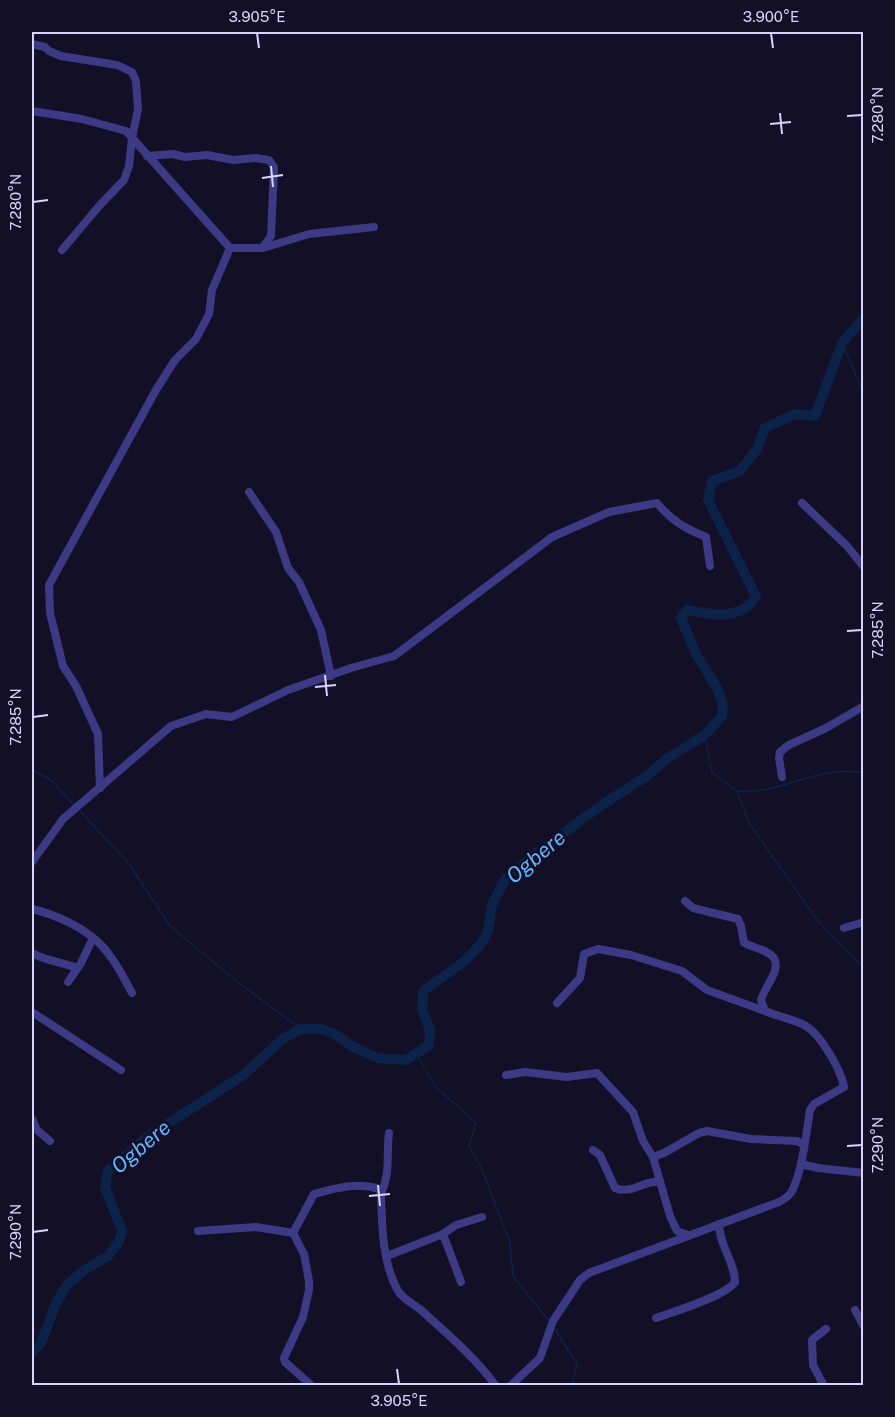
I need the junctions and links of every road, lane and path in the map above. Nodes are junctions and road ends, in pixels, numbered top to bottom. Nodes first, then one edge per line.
1 (32, 44) edge
2 (32, 111) edge
3 (132, 138) junction
4 (147, 156) junction
5 (374, 227) dead end
6 (263, 248) junction
7 (230, 249) junction
8 (62, 250) dead end
9 (249, 492) dead end
10 (802, 503) dead end
11 (711, 566) dead end
12 (864, 567) edge
13 (330, 676) junction
14 (864, 706) edge
15 (782, 777) dead end
16 (100, 788) junction
17 (32, 862) edge
18 (685, 901) dead end
19 (32, 909) edge
20 (864, 922) edge
21 (844, 928) dead end
22 (93, 938) junction
23 (32, 953) edge
24 (77, 968) junction
25 (68, 982) dead end
26 (132, 993) dead end
27 (557, 1003) dead end
28 (765, 1011) junction
29 (32, 1012) edge
30 (121, 1070) dead end
31 (506, 1075) dead end
32 (32, 1119) edge
33 (389, 1133) dead end
34 (50, 1141) dead end
35 (804, 1145) junction
36 (593, 1150) dead end
37 (653, 1157) junction
38 (801, 1164) junction
39 (864, 1173) edge
40 (660, 1182) junction
41 (381, 1193) junction
42 (482, 1217) dead end
43 (719, 1224) junction
44 (198, 1231) dead end
45 (293, 1233) junction
46 (443, 1234) junction
47 (689, 1235) junction
48 (387, 1256) junction
49 (461, 1282) dead end
50 (855, 1310) dead end
51 (656, 1318) dead end
52 (864, 1327) edge
53 (826, 1329) dead end
54 (312, 1386) edge
55 (496, 1386) edge
56 (510, 1386) edge
57 (824, 1386) edge

1 - 3 street
2 - 3 street
3 - 4 street
3 - 8 street
4 - 6 street
4 - 7 street
5 - 6 street
6 - 7 street
7 - 16 street
9 - 13 street
10 - 12 street
11 - 13 street
13 - 16 street
14 - 15 street
16 - 17 street
18 - 28 street
19 - 22 street
20 - 21 street
22 - 24 street
22 - 26 street
23 - 24 street
24 - 25 street
27 - 28 street
28 - 35 street
29 - 30 street
31 - 37 street
32 - 34 street
33 - 41 street
35 - 37 street
35 - 38 street
36 - 40 street
37 - 40 street
38 - 39 street
38 - 43 street
40 - 47 street
41 - 45 street
41 - 48 street
42 - 46 street
43 - 47 street
43 - 51 street
44 - 45 street
45 - 54 street
46 - 48 street
46 - 49 street
47 - 56 street
48 - 55 street
50 - 52 street
53 - 57 street

